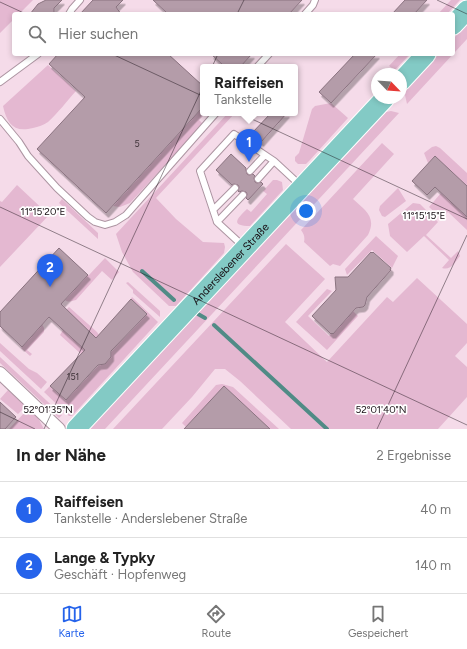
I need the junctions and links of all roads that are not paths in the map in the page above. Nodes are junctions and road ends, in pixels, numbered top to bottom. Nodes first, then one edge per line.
1 (80, 0) edge
2 (315, 0) edge
3 (467, 10) edge
4 (70, 12) edge
5 (307, 12) edge
6 (455, 23) edge
7 (35, 56) edge
8 (267, 56) edge
9 (424, 56) edge
10 (260, 64) edge
11 (407, 75) edge
12 (0, 82) edge
13 (379, 104) edge
14 (213, 116) edge
15 (0, 119) edge
16 (265, 155) junction
17 (274, 161) junction
18 (250, 172) dead end
19 (258, 179) dead end
20 (302, 187) junction
21 (235, 188) dead end
22 (242, 195) dead end
23 (213, 210) junction
24 (217, 222) junction
25 (245, 248) junction
26 (0, 373) edge
27 (59, 429) edge
28 (76, 429) edge

1 - 4 lane
2 - 5 lane
3 - 6 main road
7 - 12 lane
8 - 10 lane
9 - 11 main road
13 - 20 main road, Anderslebener Straße
14 - 15 lane
16 - 17 lane
16 - 18 lane
16 - 23 lane
17 - 19 lane
17 - 20 lane
20 - 25 main road, Anderslebener Straße
21 - 23 lane
22 - 24 lane
23 - 24 lane
24 - 25 lane
25 - 28 main road, Anderslebener Straße
26 - 27 street

